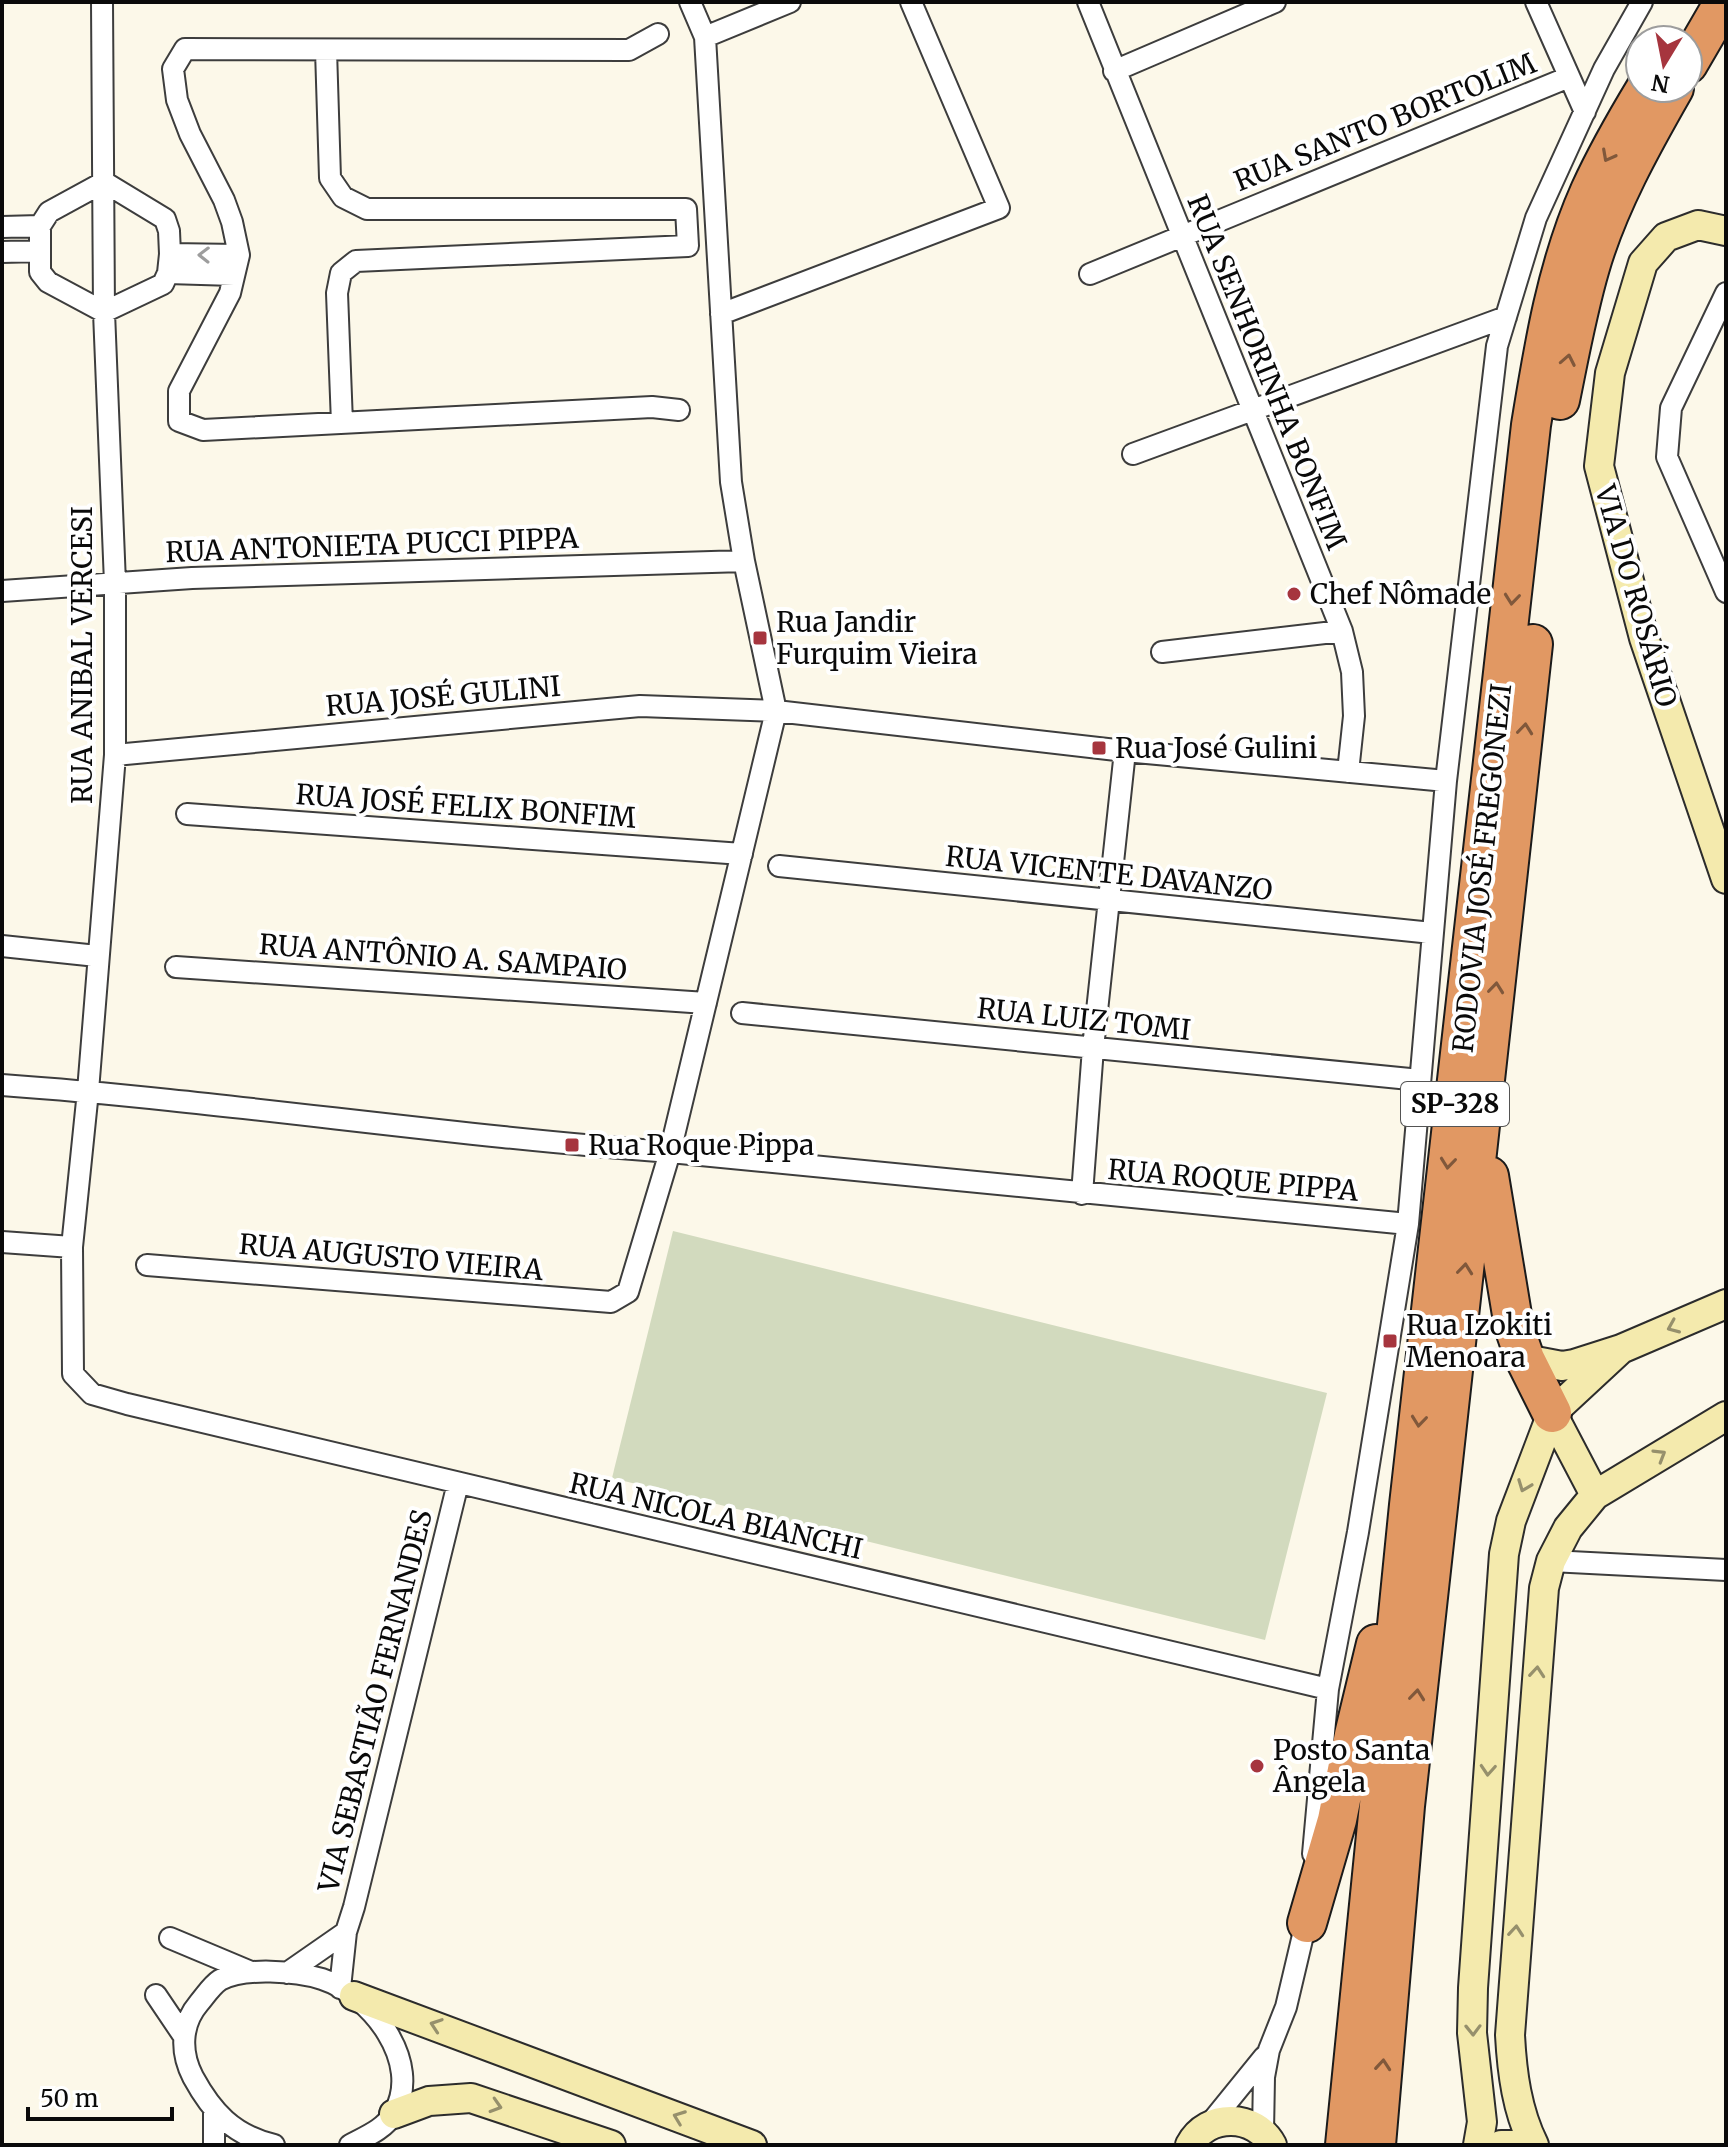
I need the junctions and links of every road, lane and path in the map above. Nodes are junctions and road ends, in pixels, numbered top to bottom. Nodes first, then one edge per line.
1 (102, 2) edge
2 (690, 2) edge
3 (790, 2) edge
4 (911, 2) edge
5 (1088, 2) edge
6 (1275, 2) edge
7 (1536, 2) edge
8 (1642, 2) edge
9 (1697, 2) edge
10 (1724, 2) edge
11 (1684, 24) edge
12 (658, 34) dead end
13 (1704, 36) edge
14 (705, 37) junction
15 (326, 50) junction
16 (1114, 71) junction
17 (1569, 77) junction
18 (1637, 104) edge
19 (1665, 104) edge
20 (1585, 112) junction
21 (104, 182) junction
22 (40, 226) junction
23 (2, 227) edge
24 (1726, 231) edge
25 (1181, 237) junction
26 (40, 251) junction
27 (2, 252) edge
28 (169, 264) junction
29 (236, 265) junction
30 (1090, 274) dead end
31 (1726, 293) edge
32 (104, 312) junction
33 (721, 314) junction
34 (1506, 317) junction
35 (679, 410) dead end
36 (1252, 410) junction
37 (342, 423) junction
38 (1133, 454) dead end
39 (744, 561) junction
40 (115, 583) junction
41 (2, 591) edge
42 (1726, 592) edge
43 (1342, 631) junction
44 (1162, 652) dead end
45 (776, 711) junction
46 (1125, 751) junction
47 (115, 755) junction
48 (1348, 772) junction
49 (1446, 781) junction
50 (187, 814) dead end
51 (742, 854) junction
52 (779, 866) dead end
53 (1726, 879) edge
54 (1107, 902) junction
55 (1432, 933) junction
56 (2, 946) edge
57 (97, 956) junction
58 (176, 967) dead end
59 (706, 1003) junction
60 (742, 1013) dead end
61 (1093, 1048) junction
62 (1487, 1065) junction
63 (1420, 1080) junction
64 (2, 1085) edge
65 (88, 1091) junction
66 (670, 1152) junction
67 (1082, 1194) junction
68 (1408, 1224) junction
69 (2, 1242) edge
70 (72, 1247) junction
71 (147, 1265) dead end
72 (1726, 1304) edge
73 (1621, 1349) junction
74 (1525, 1359) junction
75 (92, 1394) joint
76 (1552, 1413) junction
77 (1726, 1416) edge
78 (458, 1483) junction
79 (1595, 1495) junction
80 (1409, 1505) junction
81 (1551, 1561) junction
82 (1726, 1570) edge
83 (1328, 1689) junction
84 (1307, 1923) junction
85 (346, 1932) junction
86 (170, 1938) dead end
87 (251, 1972) junction
88 (287, 1973) junction
89 (347, 1992) junction
90 (156, 1995) dead end
91 (183, 2035) junction
92 (1269, 2050) junction
93 (214, 2113) junction
94 (394, 2114) junction
95 (1193, 2139) edge
96 (1270, 2140) edge
97 (264, 2144) edge
98 (1361, 2144) edge
99 (214, 2145) edge
100 (350, 2145) edge
101 (611, 2145) edge
102 (752, 2145) edge
103 (1478, 2145) edge
104 (1501, 2145) edge
105 (1524, 2145) edge
106 (1534, 2145) edge

1 - 21 street, RUA ANIBAL VERCESI
2 - 14 street
3 - 14 street
4 - 33 street
5 - 16 street, RUA SENHORINHA BONFIM
6 - 16 street
7 - 17 street
8 - 20 street
9 - 11 highway
10 - 13 highway
12 - 15 street
14 - 33 street
15 - 29 street
15 - 37 street
16 - 25 street, RUA SENHORINHA BONFIM
17 - 20 street
17 - 25 street, RUA SANTO BORTOLIM
18 -> 80 highway, RODOVIA JOSÉ FREGONEZI / SP-328
62 -> 19 highway, RODOVIA JOSÉ FREGONEZI / SP-328
20 - 34 street
21 - 22 street
21 - 28 street
21 - 32 street, RUA ANIBAL VERCESI
22 - 23 street
22 - 26 street
24 - 53 street, VIA DO ROSÁRIO
25 - 30 street, RUA SANTO BORTOLIM
25 - 36 street, RUA SENHORINHA BONFIM
26 - 27 street
26 - 32 street
28 - 29 street
28 - 32 street
29 - 37 street
31 - 42 street
32 - 40 street, RUA ANIBAL VERCESI
33 - 39 street
34 - 36 street
34 - 49 street
35 - 37 street
36 - 38 street
36 - 43 street, RUA SENHORINHA BONFIM
39 - 40 street, RUA ANTONIETA PUCCI PIPPA
39 - 45 street
40 - 41 street, RUA ANTONIETA PUCCI PIPPA
40 - 47 street, RUA ANIBAL VERCESI
43 - 44 street
43 - 48 street, RUA SENHORINHA BONFIM
45 - 46 street, RUA JOSÉ GULINI
45 - 47 street, RUA JOSÉ GULINI
45 - 51 street
46 - 48 street, RUA JOSÉ GULINI
46 - 54 street
47 - 57 street, RUA ANIBAL VERCESI
48 - 49 street, RUA JOSÉ GULINI
49 - 55 street
50 - 51 street, RUA JOSÉ FELIX BONFIM
51 - 59 street
52 - 54 street, RUA VICENTE DAVANZO
54 - 55 street, RUA VICENTE DAVANZO
54 - 61 street
55 - 63 street
56 - 57 street
57 - 65 street, RUA ANIBAL VERCESI
58 - 59 street, RUA ANTÔNIO A. SAMPAIO
59 - 66 street
60 - 61 street, RUA LUIZ TOMI
61 - 63 street, RUA LUIZ TOMI
61 - 67 street
62 - 74 highway
98 -> 62 highway, RODOVIA JOSÉ FREGONEZI / SP-328
63 - 68 street
64 - 65 street, RUA ROQUE PIPPA
65 - 66 street, RUA ROQUE PIPPA
65 - 70 street, RUA ANIBAL VERCESI
66 - 67 street, RUA ROQUE PIPPA
66 - 71 street, RUA AUGUSTO VIEIRA
67 - 68 street, RUA ROQUE PIPPA
68 - 83 street
69 - 70 street
70 - 75 street, RUA ANIBAL VERCESI
72 -> 73 street
73 - 74 street
73 - 76 street
74 - 76 highway
75 - 78 street, RUA NICOLA BIANCHI
76 - 79 street
76 -> 103 street
79 -> 77 street
78 - 83 street, RUA NICOLA BIANCHI
78 - 85 street, VIA SEBASTIÃO FERNANDES
79 - 81 street
80 - 84 highway
80 - 98 highway, RODOVIA JOSÉ FREGONEZI / SP-328
81 - 82 street
106 -> 81 street
83 - 84 street
84 - 92 street
85 - 88 street, VIA SEBASTIÃO FERNANDES
85 - 89 street, VIA SEBASTIÃO FERNANDES
86 - 87 street
87 - 88 street
87 - 91 street
88 - 89 street
89 - 94 street
102 -> 89 street
90 - 91 street
91 - 93 street
92 - 95 street
92 - 96 street
93 - 97 street
93 - 99 street
94 - 100 street
94 -> 101 street
95 - 96 street
104 - 105 street

